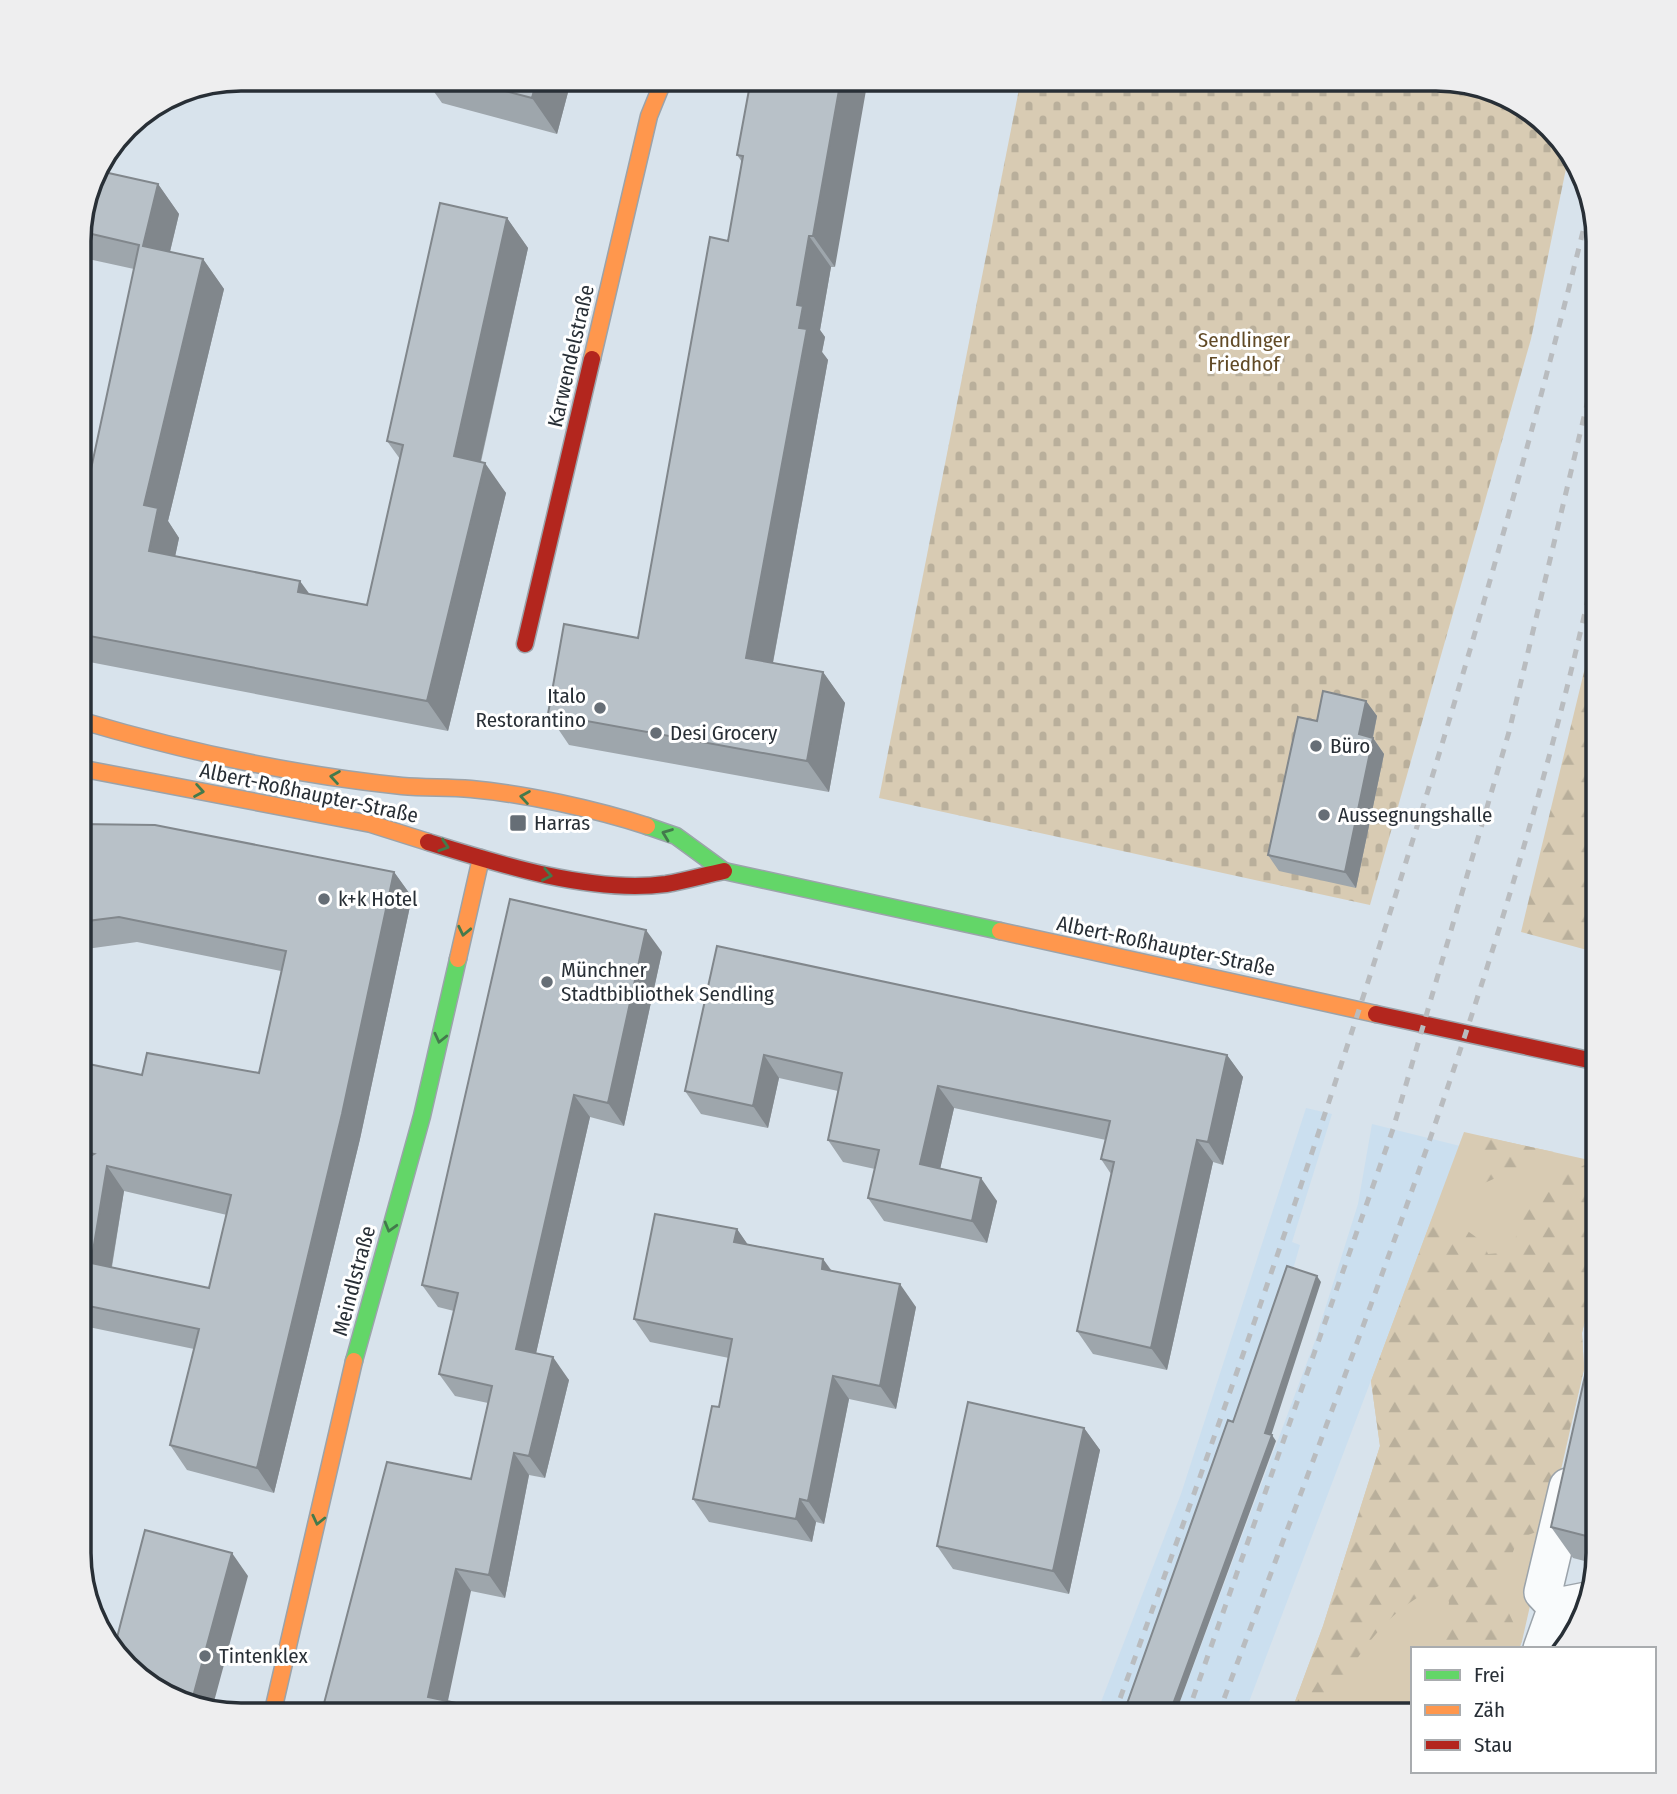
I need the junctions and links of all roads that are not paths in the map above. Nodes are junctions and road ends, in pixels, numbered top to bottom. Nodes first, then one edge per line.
1 (659, 91) edge
2 (525, 644) dead end
3 (91, 724) edge
4 (91, 770) edge
5 (481, 858) junction
6 (724, 871) junction
7 (1586, 1059) edge
8 (1577, 1449) edge
9 (1572, 1604) edge
10 (1543, 1647) edge
11 (275, 1703) edge

1 - 2 main road, Karwendelstraße
6 -> 3 main road, Albert-Roßhaupter-Straße
4 -> 5 main road, Albert-Roßhaupter-Straße
5 -> 6 main road, Albert-Roßhaupter-Straße
5 -> 11 main road, Meindlstraße
6 - 7 main road, Albert-Roßhaupter-Straße
8 - 9 street
9 - 10 street

